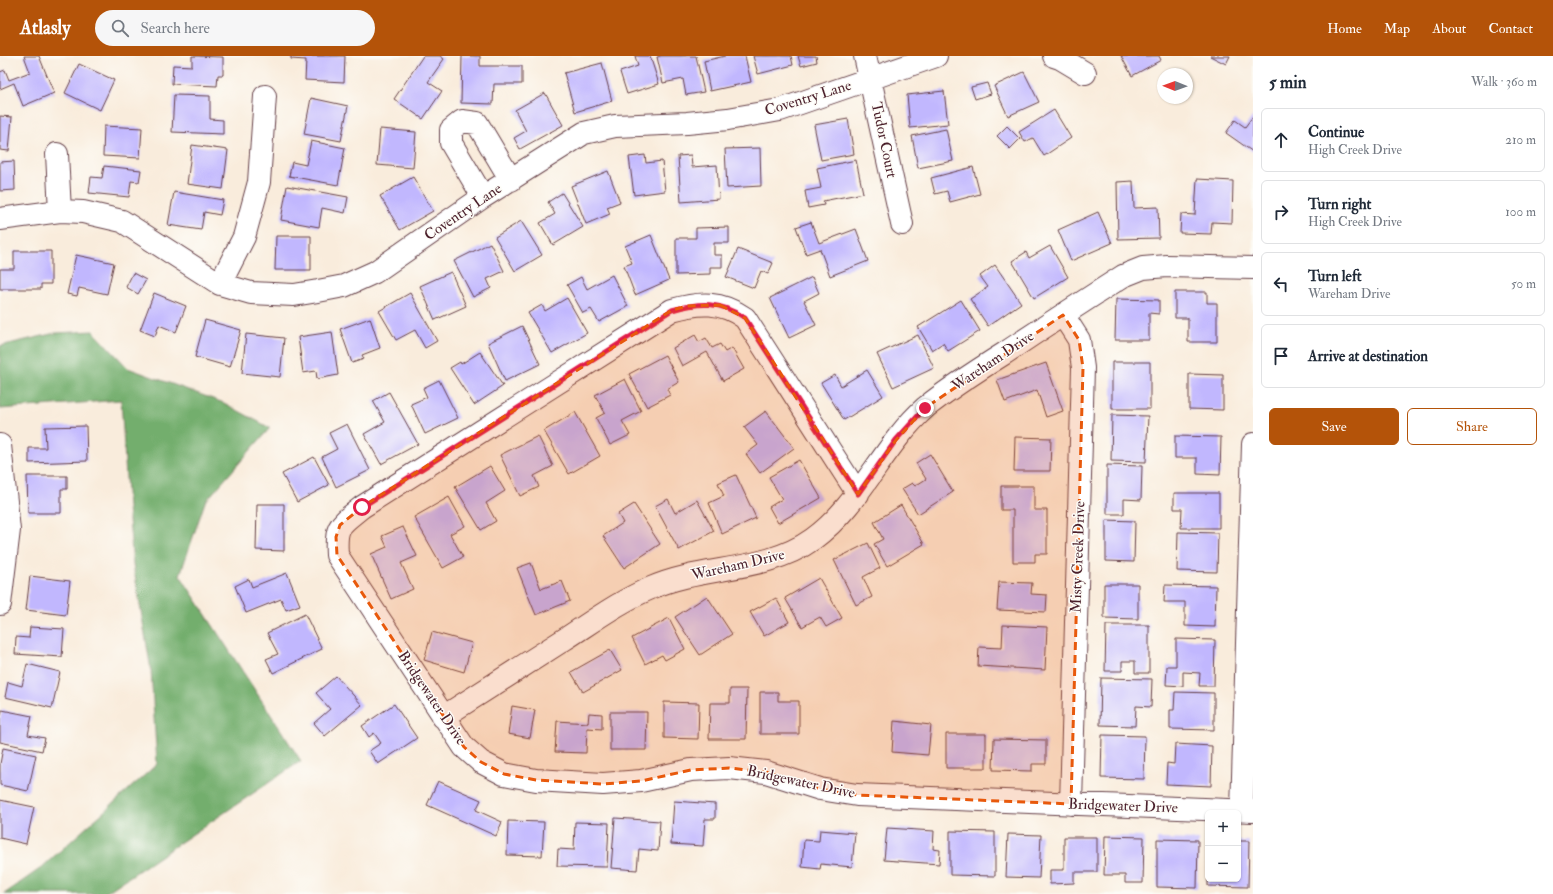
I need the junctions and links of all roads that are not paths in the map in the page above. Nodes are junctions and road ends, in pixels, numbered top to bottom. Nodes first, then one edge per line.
1 (865, 56) edge
2 (936, 56) edge
3 (1054, 56) edge
4 (1085, 73) dead end
5 (870, 78) junction
6 (265, 96) dead end
7 (57, 154) dead end
8 (511, 180) junction
9 (483, 197) junction
10 (60, 211) junction
11 (0, 218) edge
12 (902, 224) dead end
13 (1253, 268) edge
14 (220, 284) junction
15 (1063, 315) junction
16 (1253, 444) edge
17 (0, 445) edge
18 (858, 494) junction
19 (0, 604) edge
20 (443, 718) junction
21 (1071, 804) junction
22 (1247, 810) edge

1 - 5 street, Tudor Court
2 - 5 street, Coventry Lane
3 - 4 street
5 - 8 street, Coventry Lane
5 - 12 street, Tudor Court
6 - 14 street
7 - 10 street
8 - 9 street, Coventry Lane
8 - 9 street
9 - 14 street, Coventry Lane
10 - 11 street, Coventry Lane
10 - 14 street, Coventry Lane
13 - 15 street, Wareham Drive
15 - 18 street, Wareham Drive
15 - 21 street, Misty Creek Drive
16 - 22 street
17 - 19 street
18 - 20 street, Wareham Drive
18 - 20 street, Bridgewater Drive
20 - 21 street, Bridgewater Drive
21 - 22 street, Bridgewater Drive

